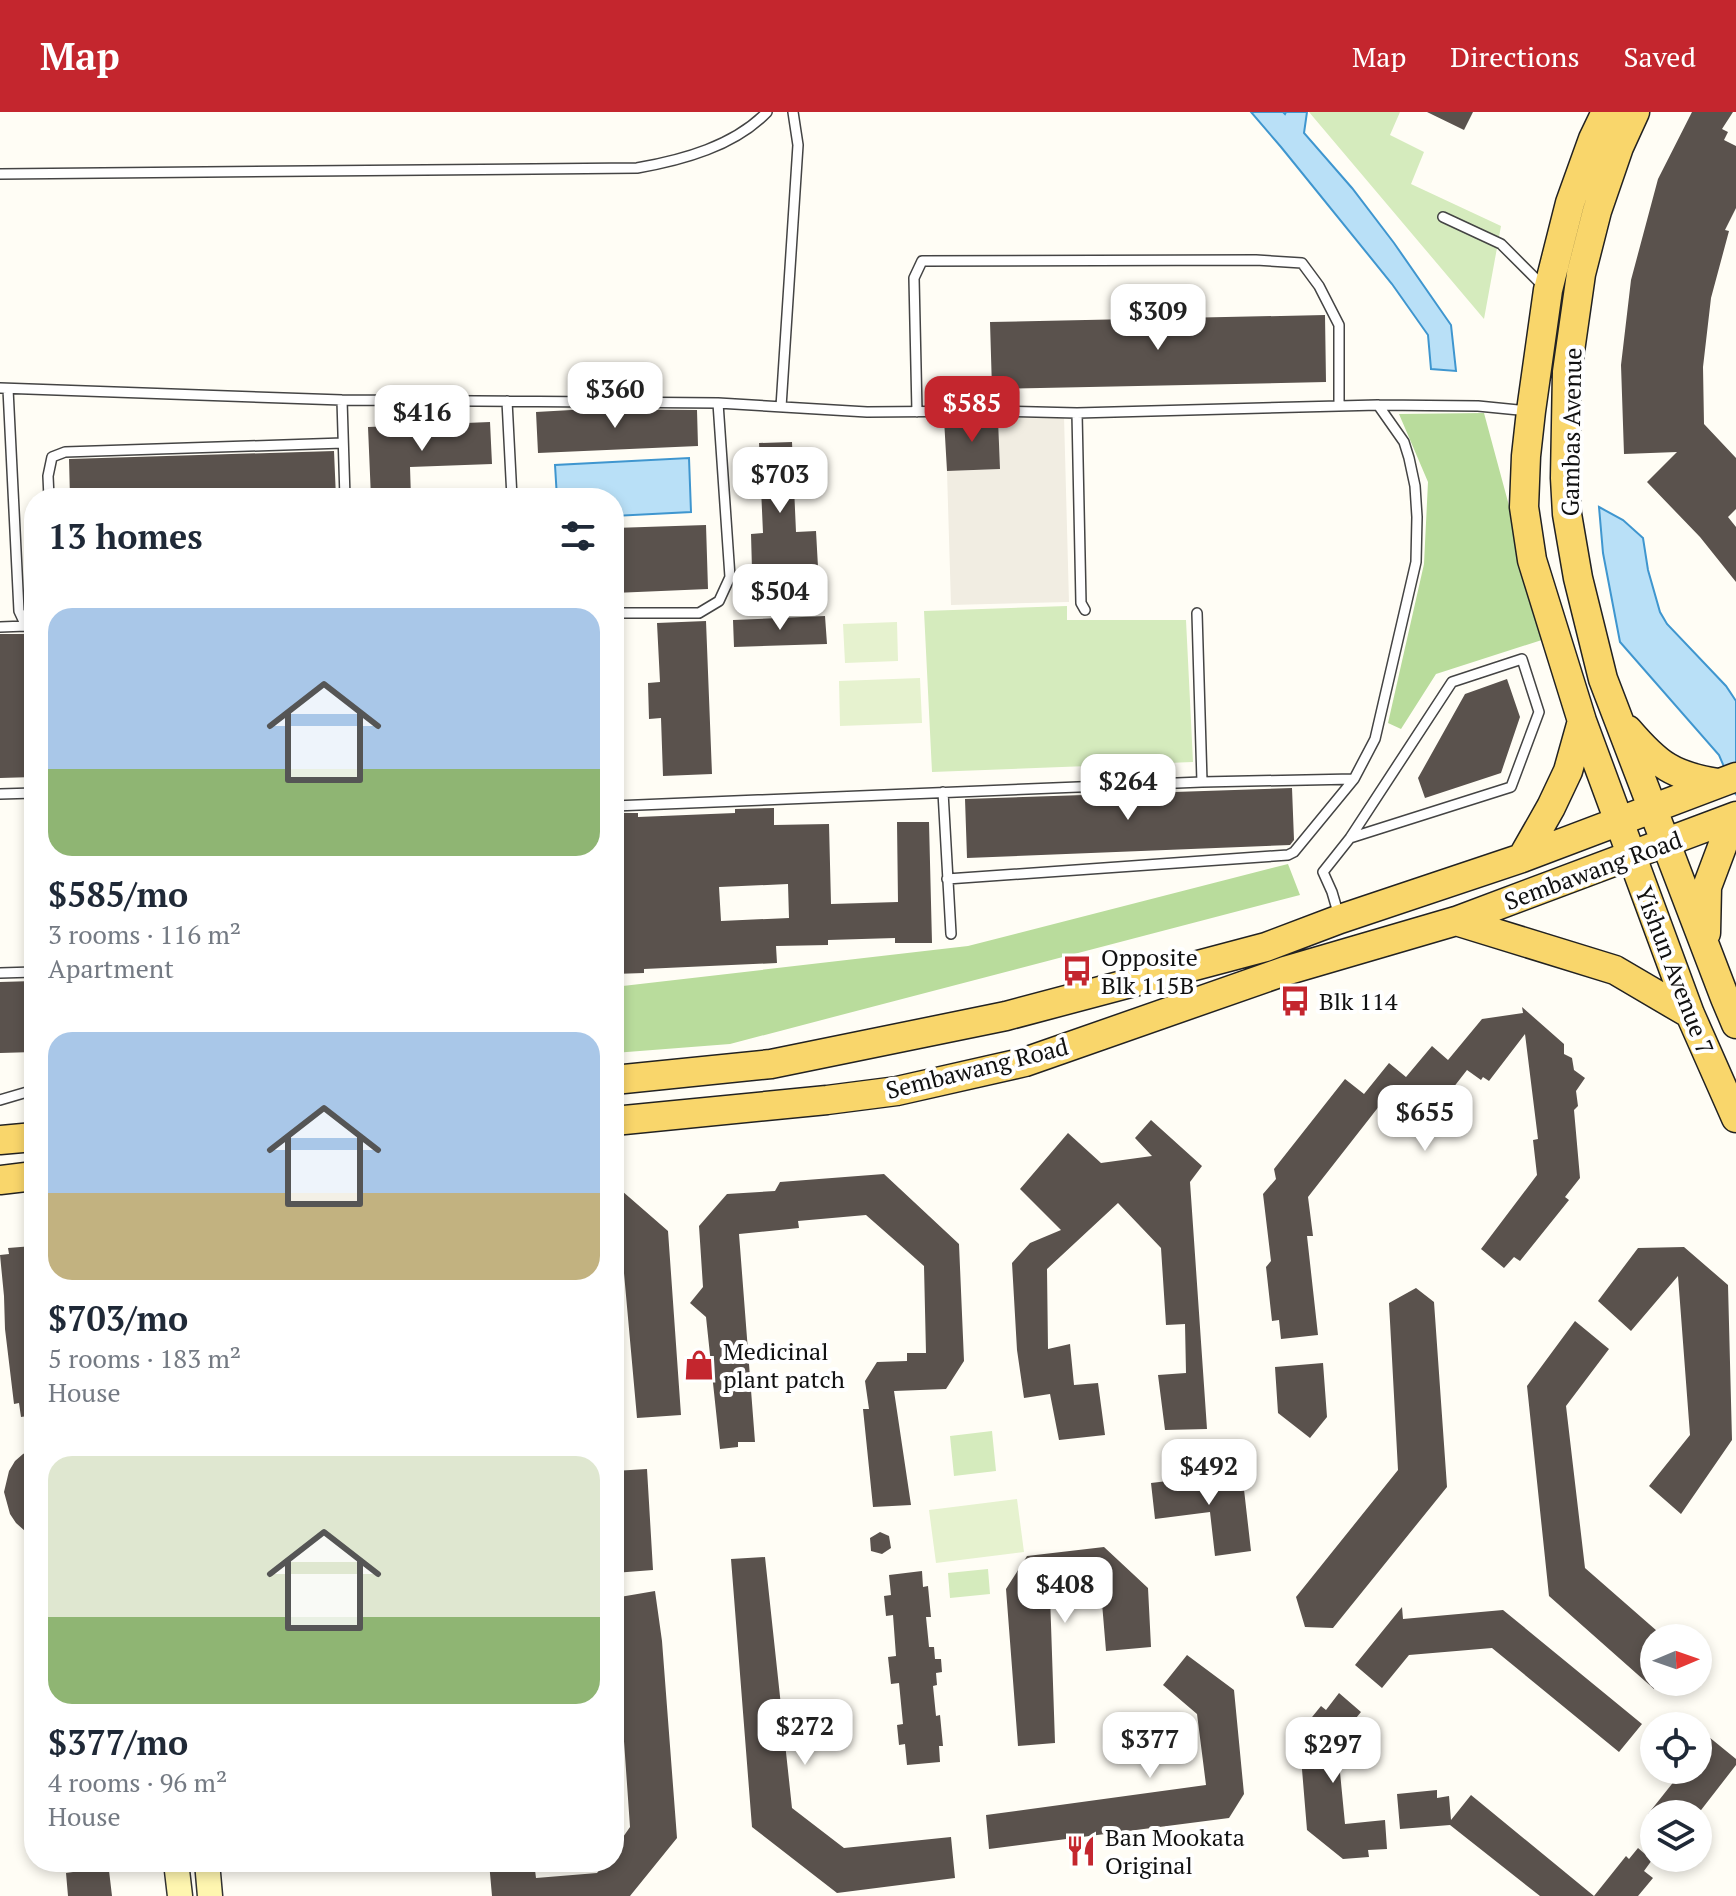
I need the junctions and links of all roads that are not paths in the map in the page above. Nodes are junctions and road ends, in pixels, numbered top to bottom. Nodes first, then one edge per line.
1 (767, 112) edge
2 (793, 112) edge
3 (1606, 112) edge
4 (1635, 112) edge
5 (0, 174) edge
6 (1443, 217) dead end
7 (1548, 290) junction
8 (4, 388) edge
9 (342, 400) junction
10 (507, 401) junction
11 (718, 403) junction
12 (1378, 405) junction
13 (1339, 406) junction
14 (781, 407) junction
15 (1531, 411) junction
16 (917, 412) junction
17 (1077, 413) junction
18 (343, 443) junction
19 (49, 488) edge
20 (345, 488) edge
21 (511, 488) edge
22 (1085, 610) dead end
23 (624, 613) edge
24 (1197, 613) dead end
25 (24, 618) edge
26 (24, 626) edge
27 (0, 627) edge
28 (1617, 718) junction
29 (1582, 721) junction
30 (1354, 779) junction
31 (1726, 781) edge
32 (1202, 782) junction
33 (943, 792) junction
34 (24, 793) edge
35 (0, 794) edge
36 (624, 806) edge
37 (1652, 809) junction
38 (1736, 816) edge
39 (1618, 821) junction
40 (1350, 838) junction
41 (1665, 843) junction
42 (1631, 856) junction
43 (1522, 858) junction
44 (947, 879) junction
45 (1340, 919) junction
46 (1456, 921) junction
47 (951, 934) dead end
48 (1706, 950) junction
49 (24, 972) edge
50 (0, 973) edge
51 (1690, 1014) junction
52 (1736, 1024) edge
53 (624, 1079) edge
54 (24, 1093) edge
55 (0, 1100) edge
56 (1736, 1118) edge
57 (624, 1120) edge
58 (24, 1138) edge
59 (0, 1140) edge
60 (177, 1872) edge
61 (208, 1872) edge
62 (180, 1896) edge
63 (210, 1896) edge

1 - 5 lane
2 - 14 lane
3 - 7 main road, Gambas Avenue
4 - 28 main road, Gambas Avenue
6 - 7 lane
7 - 15 main road, Gambas Avenue
8 - 9 lane
8 - 25 lane
9 - 10 lane
9 - 18 lane
10 - 11 lane
10 - 21 lane
11 - 14 lane
11 - 23 lane
12 - 13 lane
12 - 15 lane
12 - 30 lane
13 - 16 lane
13 - 17 lane
14 - 16 lane
15 - 29 main road, Gambas Avenue
16 - 17 lane
17 - 22 lane
18 - 19 lane
18 - 20 lane
24 - 32 lane
26 - 27 lane
28 - 31 main road
28 - 37 main road, Gambas Avenue
29 - 39 main road, Gambas Avenue
29 - 43 main road
30 - 32 lane
30 - 44 lane
31 - 37 main road, Sembawang Road
32 - 33 lane
33 - 36 lane
33 - 44 lane
34 - 35 lane
37 - 39 main road, Sembawang Road
37 - 41 main road, Gambas Avenue
38 - 41 main road, Sembawang Road
38 - 48 main road
39 - 42 main road, Yishun Avenue 7
39 - 43 main road, Sembawang Road
40 - 40 lane
40 - 45 lane
41 - 42 main road, Sembawang Road
41 - 48 main road, Yishun Avenue 7
42 - 46 main road, Sembawang Road
42 - 51 main road, Yishun Avenue 7
43 - 45 main road, Sembawang Road
44 - 47 lane
45 - 53 main road, Sembawang Road
46 - 51 main road
46 - 57 main road, Sembawang Road
48 - 52 main road, Yishun Avenue 7
49 - 50 lane
51 - 56 main road, Yishun Avenue 7
54 - 55 lane
58 - 59 main road
60 - 62 main road
61 - 63 main road

